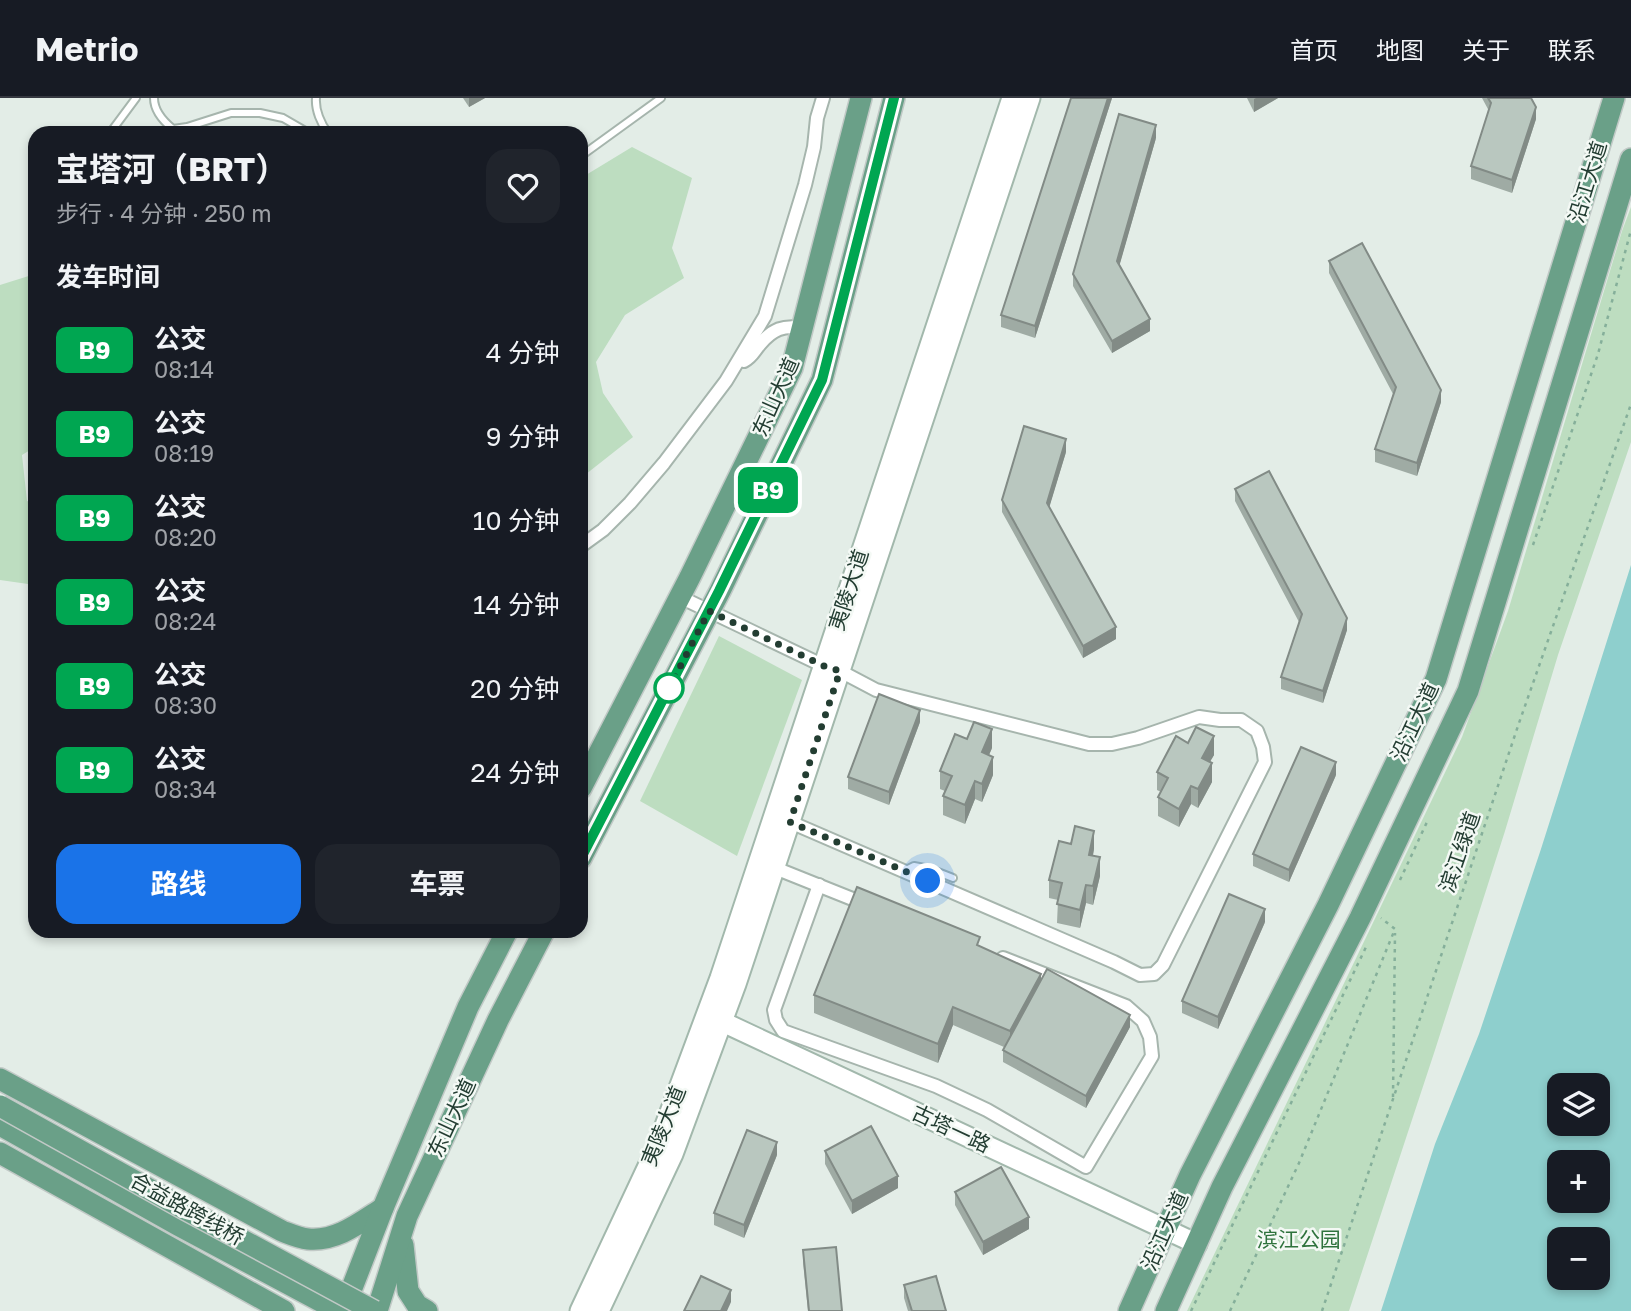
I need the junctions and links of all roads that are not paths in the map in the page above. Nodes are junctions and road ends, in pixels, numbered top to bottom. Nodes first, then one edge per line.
1 (136, 98) edge
2 (154, 98) edge
3 (316, 98) edge
4 (661, 98) edge
5 (823, 98) edge
6 (861, 98) edge
7 (894, 98) edge
8 (1012, 98) edge
9 (1030, 98) edge
10 (1614, 98) edge
11 (115, 126) edge
12 (170, 126) edge
13 (190, 126) edge
14 (297, 126) edge
15 (323, 126) edge
16 (588, 151) edge
17 (1631, 159) edge
18 (802, 328) junction
19 (739, 360) junction
20 (588, 541) edge
21 (680, 597) junction
22 (709, 611) junction
23 (832, 669) junction
24 (588, 774) edge
25 (790, 822) junction
26 (588, 844) edge
27 (775, 868) junction
28 (905, 872) junction
29 (953, 878) dead end
30 (819, 885) junction
31 (883, 911) edge
32 (503, 938) edge
33 (540, 938) edge
34 (986, 951) edge
35 (714, 1018) junction
36 (0, 1079) edge
37 (0, 1106) edge
38 (0, 1125) edge
39 (0, 1153) edge
40 (383, 1208) junction
41 (407, 1216) junction
42 (1166, 1229) junction
43 (1197, 1244) junction
44 (284, 1311) edge
45 (341, 1311) edge
46 (376, 1311) edge
47 (427, 1311) edge
48 (580, 1311) edge
49 (599, 1311) edge
50 (1129, 1311) edge
51 (1166, 1311) edge

1 - 11 lane
2 - 12 lane
3 - 15 lane
4 - 16 lane
5 - 19 street
6 - 18 main road, 东山大道
7 - 22 main road, 东山大道
8 - 23 main road, 夷陵大道
9 - 23 main road, 夷陵大道
10 - 42 main road, 沿江大道
13 - 14 lane
17 - 43 main road, 沿江大道
18 - 19 street
18 - 21 main road, 东山大道
19 - 20 street
21 - 22 street
21 - 24 main road, 东山大道
22 - 23 street
22 - 26 main road, 东山大道
23 - 25 main road, 夷陵大道
23 - 28 street
23 - 35 main road, 夷陵大道
25 - 27 main road, 夷陵大道
25 - 28 street
27 - 30 street
27 - 35 main road, 夷陵大道
28 - 29 lane
30 - 31 street
30 - 34 street
32 - 40 main road, 东山大道
33 - 41 main road, 东山大道
35 - 42 main road, 古塔一路
35 - 48 main road, 夷陵大道
35 - 49 main road, 夷陵大道
36 - 40 main road
37 - 46 main road, 合益路跨线桥, bridge
38 - 45 main road, 合益路跨线桥
39 - 44 main road
40 - 45 main road, 东山大道
41 - 46 main road, 东山大道
41 - 47 main road
42 - 43 main road, 古塔一路
42 - 50 main road, 沿江大道
43 - 51 main road, 沿江大道

